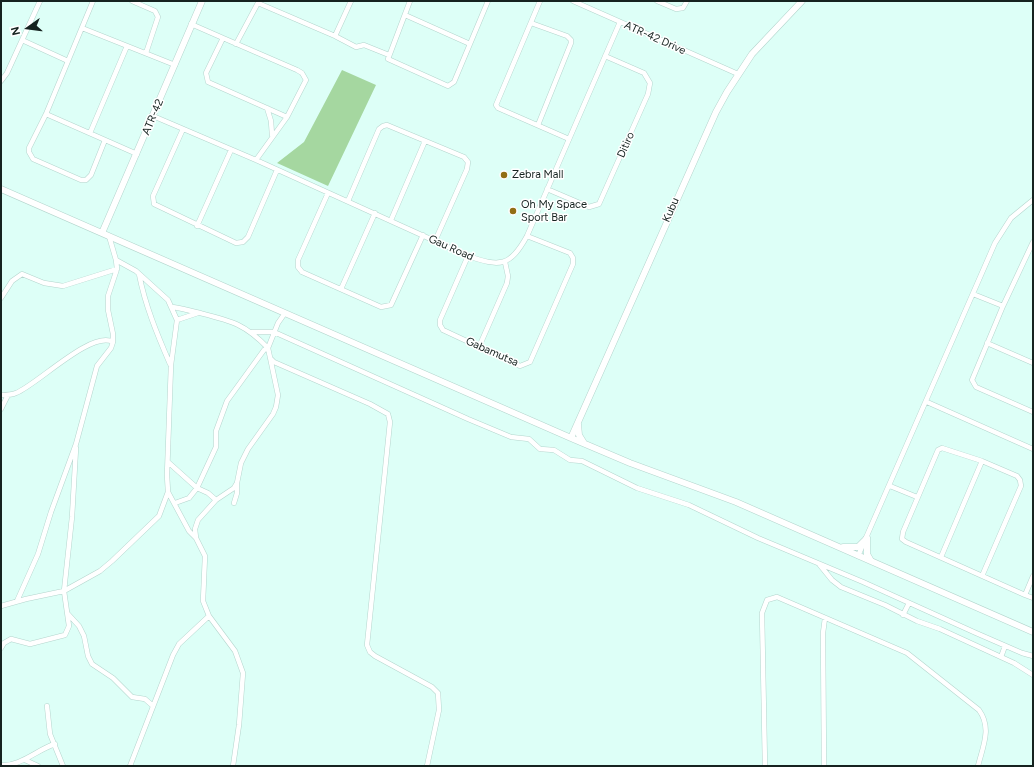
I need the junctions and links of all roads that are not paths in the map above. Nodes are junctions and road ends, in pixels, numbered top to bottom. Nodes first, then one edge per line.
1 (40, 1) edge
2 (93, 1) edge
3 (132, 1) edge
4 (202, 1) edge
5 (351, 1) edge
6 (410, 1) edge
7 (488, 1) edge
8 (540, 1) edge
9 (573, 1) edge
10 (657, 1) edge
11 (687, 1) edge
12 (802, 1) edge
13 (259, 2) edge
14 (584, 3) edge
15 (405, 15) junction
16 (620, 22) junction
17 (531, 23) junction
18 (192, 24) junction
19 (82, 28) junction
20 (335, 36) junction
21 (223, 38) junction
22 (22, 40) junction
23 (236, 44) junction
24 (470, 44) junction
25 (127, 46) junction
26 (146, 53) junction
27 (389, 54) junction
28 (605, 56) junction
29 (68, 61) junction
30 (175, 65) junction
31 (738, 74) junction
32 (1, 81) edge
33 (267, 108) junction
34 (46, 114) junction
35 (153, 116) junction
36 (287, 117) junction
37 (538, 125) junction
38 (183, 129) junction
39 (90, 132) junction
40 (272, 135) junction
41 (569, 139) junction
42 (106, 140) junction
43 (425, 141) junction
44 (231, 150) junction
45 (137, 154) junction
46 (256, 160) junction
47 (277, 170) junction
48 (1, 189) edge
49 (547, 189) junction
50 (328, 193) junction
51 (1033, 200) edge
52 (348, 202) junction
53 (375, 213) junction
54 (391, 220) junction
55 (197, 226) junction
56 (102, 233) junction
57 (423, 235) junction
58 (109, 236) junction
59 (527, 236) junction
60 (435, 241) junction
61 (1033, 242) edge
62 (468, 256) junction
63 (116, 260) junction
64 (505, 262) junction
65 (116, 269) junction
66 (139, 274) junction
67 (341, 289) junction
68 (973, 294) junction
69 (1, 298) edge
70 (1003, 306) junction
71 (172, 307) junction
72 (198, 313) junction
73 (285, 313) junction
74 (177, 320) junction
75 (252, 332) junction
76 (274, 332) junction
77 (113, 342) junction
78 (987, 343) junction
79 (479, 347) junction
80 (268, 348) junction
81 (270, 358) junction
82 (1033, 362) edge
83 (171, 365) junction
84 (1, 395) edge
85 (8, 395) junction
86 (927, 402) junction
87 (1, 409) edge
88 (1033, 412) edge
89 (578, 423) junction
90 (571, 438) junction
91 (76, 444) junction
92 (586, 445) junction
93 (1033, 449) edge
94 (982, 461) junction
95 (168, 462) junction
96 (237, 483) junction
97 (890, 486) junction
98 (197, 488) junction
99 (168, 492) junction
100 (917, 496) junction
101 (216, 500) junction
102 (175, 503) junction
103 (234, 503) dead end
104 (196, 538) junction
105 (867, 538) junction
106 (837, 547) junction
107 (858, 556) junction
108 (941, 557) junction
109 (871, 562) junction
110 (818, 563) junction
111 (837, 571) junction
112 (982, 576) junction
113 (1033, 576) edge
114 (832, 580) junction
115 (64, 591) junction
116 (1025, 595) junction
117 (1033, 598) edge
118 (17, 601) junction
119 (910, 603) junction
120 (1, 606) edge
121 (68, 614) junction
122 (903, 615) junction
123 (209, 616) junction
124 (825, 618) junction
125 (1033, 632) edge
126 (1005, 646) junction
127 (1, 648) edge
128 (1033, 656) edge
129 (1001, 657) junction
130 (1033, 675) edge
131 (47, 706) dead end
132 (154, 706) junction
133 (55, 744) junction
134 (25, 760) junction
135 (1, 765) edge
136 (38, 766) edge
137 (64, 766) edge
138 (130, 766) edge
139 (233, 766) edge
140 (427, 766) edge
141 (765, 766) edge
142 (824, 766) edge
143 (978, 766) edge

1 - 22 street
2 - 19 street
3 - 26 street
4 - 18 main road, ATR-42
5 - 20 street
6 - 15 street
7 - 24 street
8 - 17 street
9 - 14 street, ATR-42 Drive
10 - 11 street
12 - 31 main road, Kubu
13 - 20 street
13 - 23 street
14 - 16 street, ATR-42 Drive
15 - 24 street
15 - 27 street
16 - 28 street
16 - 31 street, ATR-42 Drive
17 - 37 street
17 - 37 street
18 - 21 street
18 - 30 main road, ATR-42
19 - 25 street
19 - 29 street
20 - 27 street
21 - 23 street
21 - 33 street
22 - 29 street
22 - 32 street
23 - 36 street
24 - 27 street
25 - 26 street
25 - 39 street
26 - 30 street
28 - 41 street
28 - 49 street, Ditiro
29 - 34 street
30 - 35 main road, ATR-42
31 - 89 main road, Kubu
33 - 36 street
33 - 40 street
34 - 39 street
34 - 42 street
35 - 38 street, Gau Road
35 - 45 main road, ATR-42
36 - 40 street
37 - 41 street
38 - 44 street, Gau Road
38 - 55 street
39 - 42 street
40 - 46 street
41 - 49 street
42 - 45 street
43 - 52 street
43 - 54 street
43 - 60 street
44 - 46 street, Gau Road
44 - 55 street
45 - 56 main road, ATR-42
46 - 47 street, Gau Road
47 - 50 street, Gau Road
47 - 55 street
48 - 56 main road
49 - 59 street
50 - 52 street, Gau Road
50 - 67 street
51 - 68 street
52 - 53 street, Gau Road
53 - 54 street, Gau Road
53 - 67 street
54 - 57 street, Gau Road
56 - 58 main road
57 - 60 street, Gau Road
57 - 67 street
58 - 63 street
58 - 73 main road
59 - 64 street
59 - 79 street, Gabamutsa
60 - 62 street, Gau Road
61 - 70 street
62 - 64 street, Gau Road
62 - 79 street, Gabamutsa
63 - 65 street
63 - 66 street
64 - 79 street
65 - 69 street
65 - 77 street
66 - 71 street
66 - 83 street
68 - 70 street
68 - 86 street
70 - 78 street
71 - 72 street
71 - 74 street
72 - 74 street
72 - 75 street
73 - 76 street
73 - 90 main road
74 - 83 street
75 - 76 street
75 - 80 street
76 - 80 street
76 - 110 street
77 - 85 street
77 - 91 street
78 - 82 street
78 - 88 street
80 - 81 street
80 - 98 street
81 - 96 street
81 - 140 street
83 - 95 street
84 - 85 street
85 - 87 street
86 - 93 street
86 - 97 street
89 - 90 main road, Kubu
89 - 92 main road
90 - 92 main road
91 - 115 street
91 - 118 street
92 - 106 main road
94 - 100 street
94 - 108 street
94 - 112 street
95 - 98 street
95 - 99 street
96 - 101 street
96 - 103 street
97 - 100 street
97 - 105 street
98 - 101 street
98 - 102 street
99 - 102 street
99 - 115 street
100 - 108 street
101 - 104 street
102 - 104 street
104 - 123 street
105 - 106 main road
105 - 107 street
105 - 109 main road
106 - 107 main road
107 - 109 main road
108 - 112 street
109 - 125 main road
110 - 111 street
110 - 114 street
111 - 114 street
111 - 119 street
112 - 116 street
113 - 116 street
114 - 122 street
115 - 118 street
115 - 121 street
116 - 117 street
118 - 120 street
119 - 122 street
119 - 126 street
121 - 127 street
121 - 132 street
122 - 129 street
123 - 132 street
123 - 139 street
124 - 141 street
124 - 142 street
124 - 143 street
126 - 128 street
126 - 129 street
129 - 130 street
131 - 133 street
132 - 138 street
133 - 134 street
133 - 137 street
134 - 135 street
134 - 136 street

